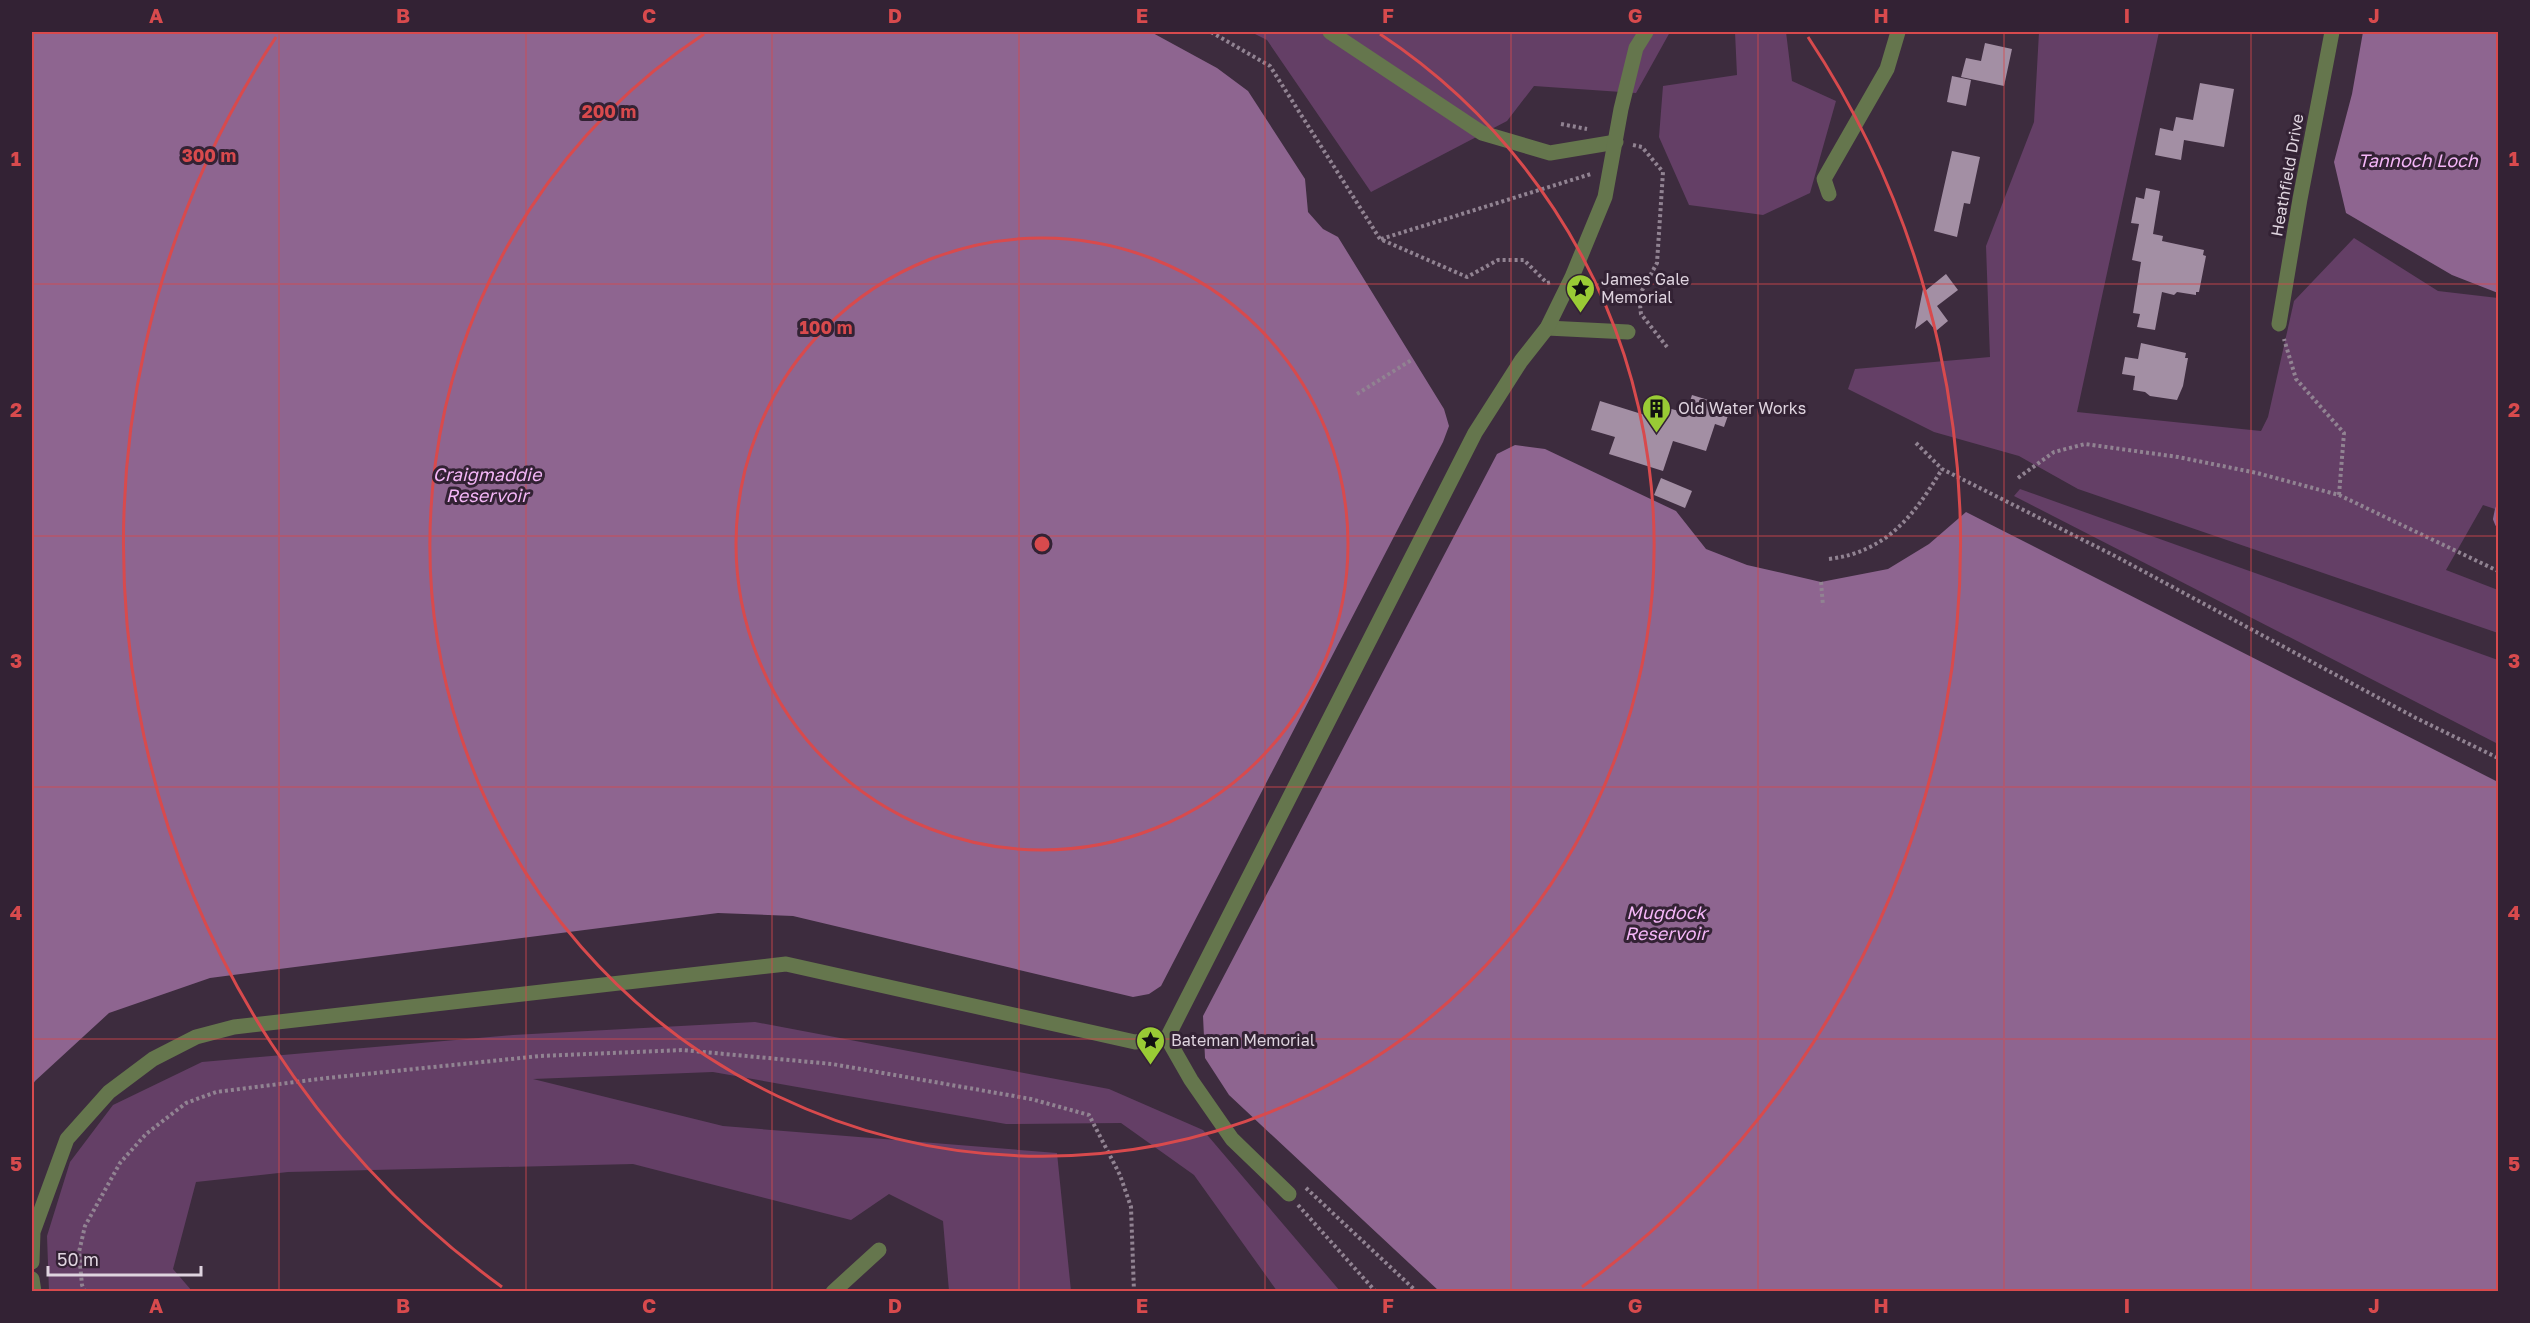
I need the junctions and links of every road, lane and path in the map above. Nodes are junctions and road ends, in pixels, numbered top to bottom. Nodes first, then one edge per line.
1 (1211, 32) edge
2 (1330, 32) edge
3 (1646, 32) edge
4 (1898, 32) edge
5 (2332, 32) edge
6 (1561, 124) dead end
7 (1616, 142) junction
8 (1612, 164) junction
9 (1829, 194) dead end
10 (1380, 239) junction
11 (1572, 277) junction
12 (2279, 324) joint
13 (1547, 328) junction
14 (1628, 332) dead end
15 (1667, 347) dead end
16 (1413, 359) dead end
17 (1357, 394) dead end
18 (1916, 443) dead end
19 (1942, 469) junction
20 (2018, 478) dead end
21 (2339, 495) junction
22 (1829, 559) dead end
23 (2499, 571) edge
24 (1821, 582) dead end
25 (1823, 606) dead end
26 (2499, 758) edge
27 (1167, 1038) junction
28 (1300, 1182) dead end
29 (1288, 1194) joint
30 (879, 1250) dead end
31 (32, 1262) edge
32 (32, 1279) edge
33 (34, 1292) edge
34 (85, 1292) edge
35 (833, 1292) edge
36 (1134, 1292) edge
37 (1376, 1292) edge
38 (1417, 1292) edge

1 - 10 path
2 - 7 street
3 - 7 street
4 - 9 street
5 - 12 street, Heathfield Drive
6 - 7 path
7 - 8 street
7 - 15 path
8 - 10 path
8 - 11 street
10 - 11 path
11 - 13 street
12 - 21 path
13 - 14 street
13 - 27 street
16 - 17 path
18 - 19 path
19 - 22 path
19 - 26 path
20 - 21 path
21 - 23 path
24 - 25 path
27 - 29 street
27 - 31 street
28 - 38 path
29 - 37 path
30 - 35 street
32 - 33 street
34 - 36 path

